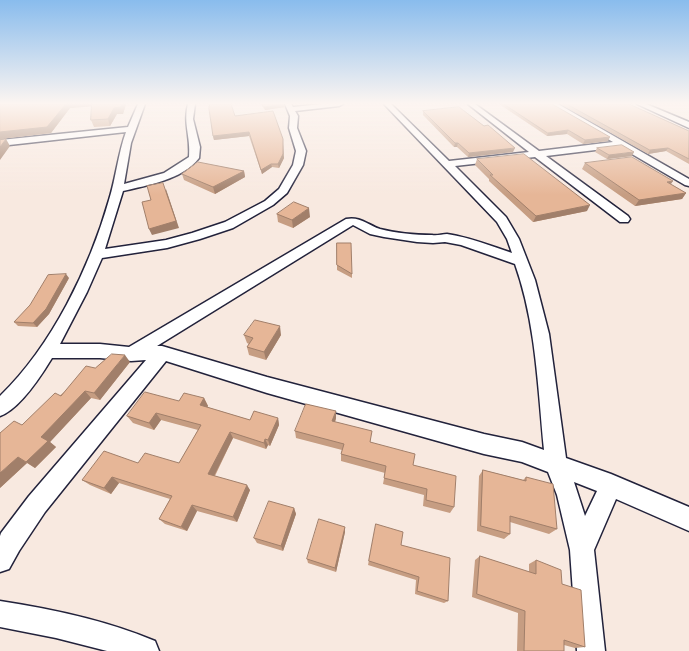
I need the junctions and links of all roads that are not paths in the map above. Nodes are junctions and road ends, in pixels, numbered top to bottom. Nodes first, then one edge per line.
1 (80, 134) edge
2 (129, 134) edge
3 (192, 134) edge
4 (295, 134) edge
5 (417, 134) edge
6 (512, 134) edge
7 (606, 134) edge
8 (0, 143) edge
9 (623, 144) junction
10 (538, 154) junction
11 (447, 164) junction
12 (689, 183) edge
13 (117, 189) junction
14 (624, 219) dead end
15 (96, 255) junction
16 (521, 261) junction
17 (46, 351) junction
18 (162, 353) junction
19 (132, 354) junction
20 (0, 408) edge
21 (556, 465) junction
22 (611, 485) junction
23 (689, 519) edge
24 (582, 550) junction
25 (0, 560) edge
26 (0, 614) edge
27 (145, 651) edge
28 (591, 651) edge

1 - 8 street
2 - 13 street
3 - 13 street
4 - 15 street
5 - 11 street
6 - 10 street
7 - 9 street
9 - 10 street
9 - 12 street
10 - 11 street
10 - 14 street
11 - 16 street
13 - 15 street
15 - 17 street
16 - 19 street
16 - 21 street
17 - 19 street
17 - 20 street
18 - 19 street
18 - 21 street
18 - 25 street
21 - 22 street
21 - 24 street
22 - 23 street
22 - 24 street
24 - 28 street
26 - 27 street

